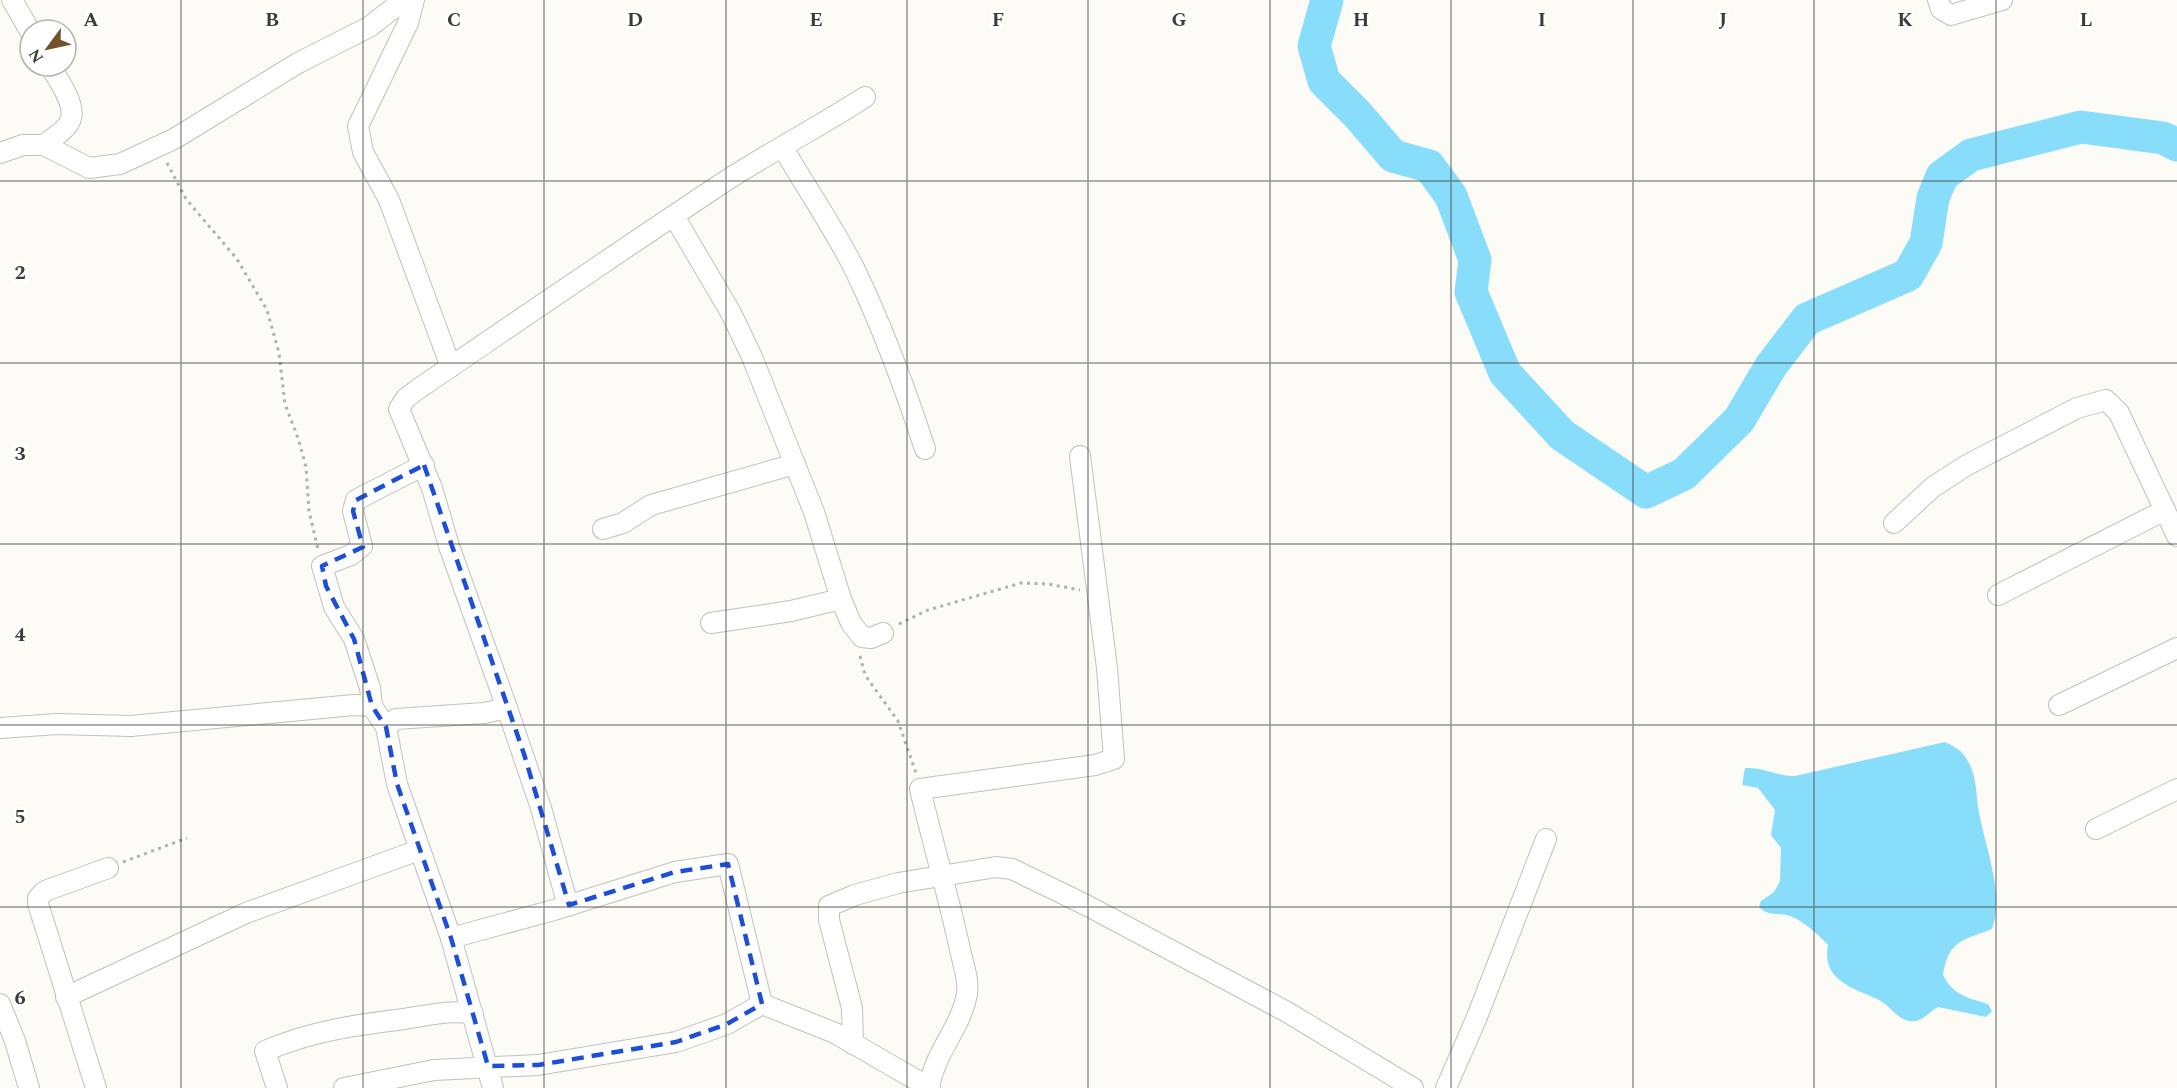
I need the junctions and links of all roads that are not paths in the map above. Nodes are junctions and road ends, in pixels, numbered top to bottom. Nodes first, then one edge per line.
1 (12, 0) edge
2 (404, 0) edge
3 (414, 0) edge
4 (1938, 0) edge
5 (2002, 0) edge
6 (22, 18) edge
7 (56, 78) edge
8 (865, 97) dead end
9 (44, 145) junction
10 (783, 148) junction
11 (0, 153) edge
12 (674, 216) junction
13 (452, 367) junction
14 (925, 449) dead end
15 (1080, 456) dead end
16 (795, 464) junction
17 (424, 465) junction
18 (2165, 510) junction
19 (1894, 524) dead end
20 (603, 529) dead end
21 (2177, 536) edge
22 (1998, 595) dead end
23 (841, 599) junction
24 (711, 623) dead end
25 (883, 633) road end
26 (2177, 648) edge
27 (2059, 705) dead end
28 (372, 706) junction
29 (507, 708) junction
30 (386, 727) junction
31 (0, 728) edge
32 (2177, 789) edge
33 (2096, 829) dead end
34 (1546, 838) dead end
35 (419, 850) junction
36 (108, 868) road end
37 (943, 878) junction
38 (568, 906) junction
39 (451, 938) junction
40 (66, 997) junction
41 (0, 1004) edge
42 (762, 1004) junction
43 (473, 1014) junction
44 (853, 1044) junction
45 (488, 1066) junction
46 (29, 1088) edge
47 (96, 1088) edge
48 (277, 1088) edge
49 (344, 1088) edge
50 (493, 1088) edge
51 (930, 1088) edge
52 (1413, 1088) edge
53 (1446, 1088) edge

1 - 6 street
2 - 9 street
3 - 13 street
4 - 5 street
7 - 9 street
8 - 10 street
9 - 11 street
10 - 12 street
10 - 14 street
12 - 13 street
12 - 16 street
13 - 17 street
15 - 37 street
16 - 20 street
16 - 23 street
17 - 28 street
17 - 29 street
18 - 19 street
18 - 21 street
18 - 22 street
23 - 24 street
23 - 25 street
26 - 27 street
28 - 30 street
28 - 31 street
29 - 30 street
29 - 38 street
30 - 35 street
32 - 33 street
34 - 53 street
35 - 39 street
35 - 40 street
36 - 40 street
37 - 44 street
37 - 51 street
37 - 52 street
38 - 39 street
38 - 42 street
39 - 43 street
40 - 47 street
41 - 46 street
42 - 44 street
42 - 45 street
43 - 45 street
43 - 48 street
44 - 51 street
45 - 49 street
45 - 50 street

